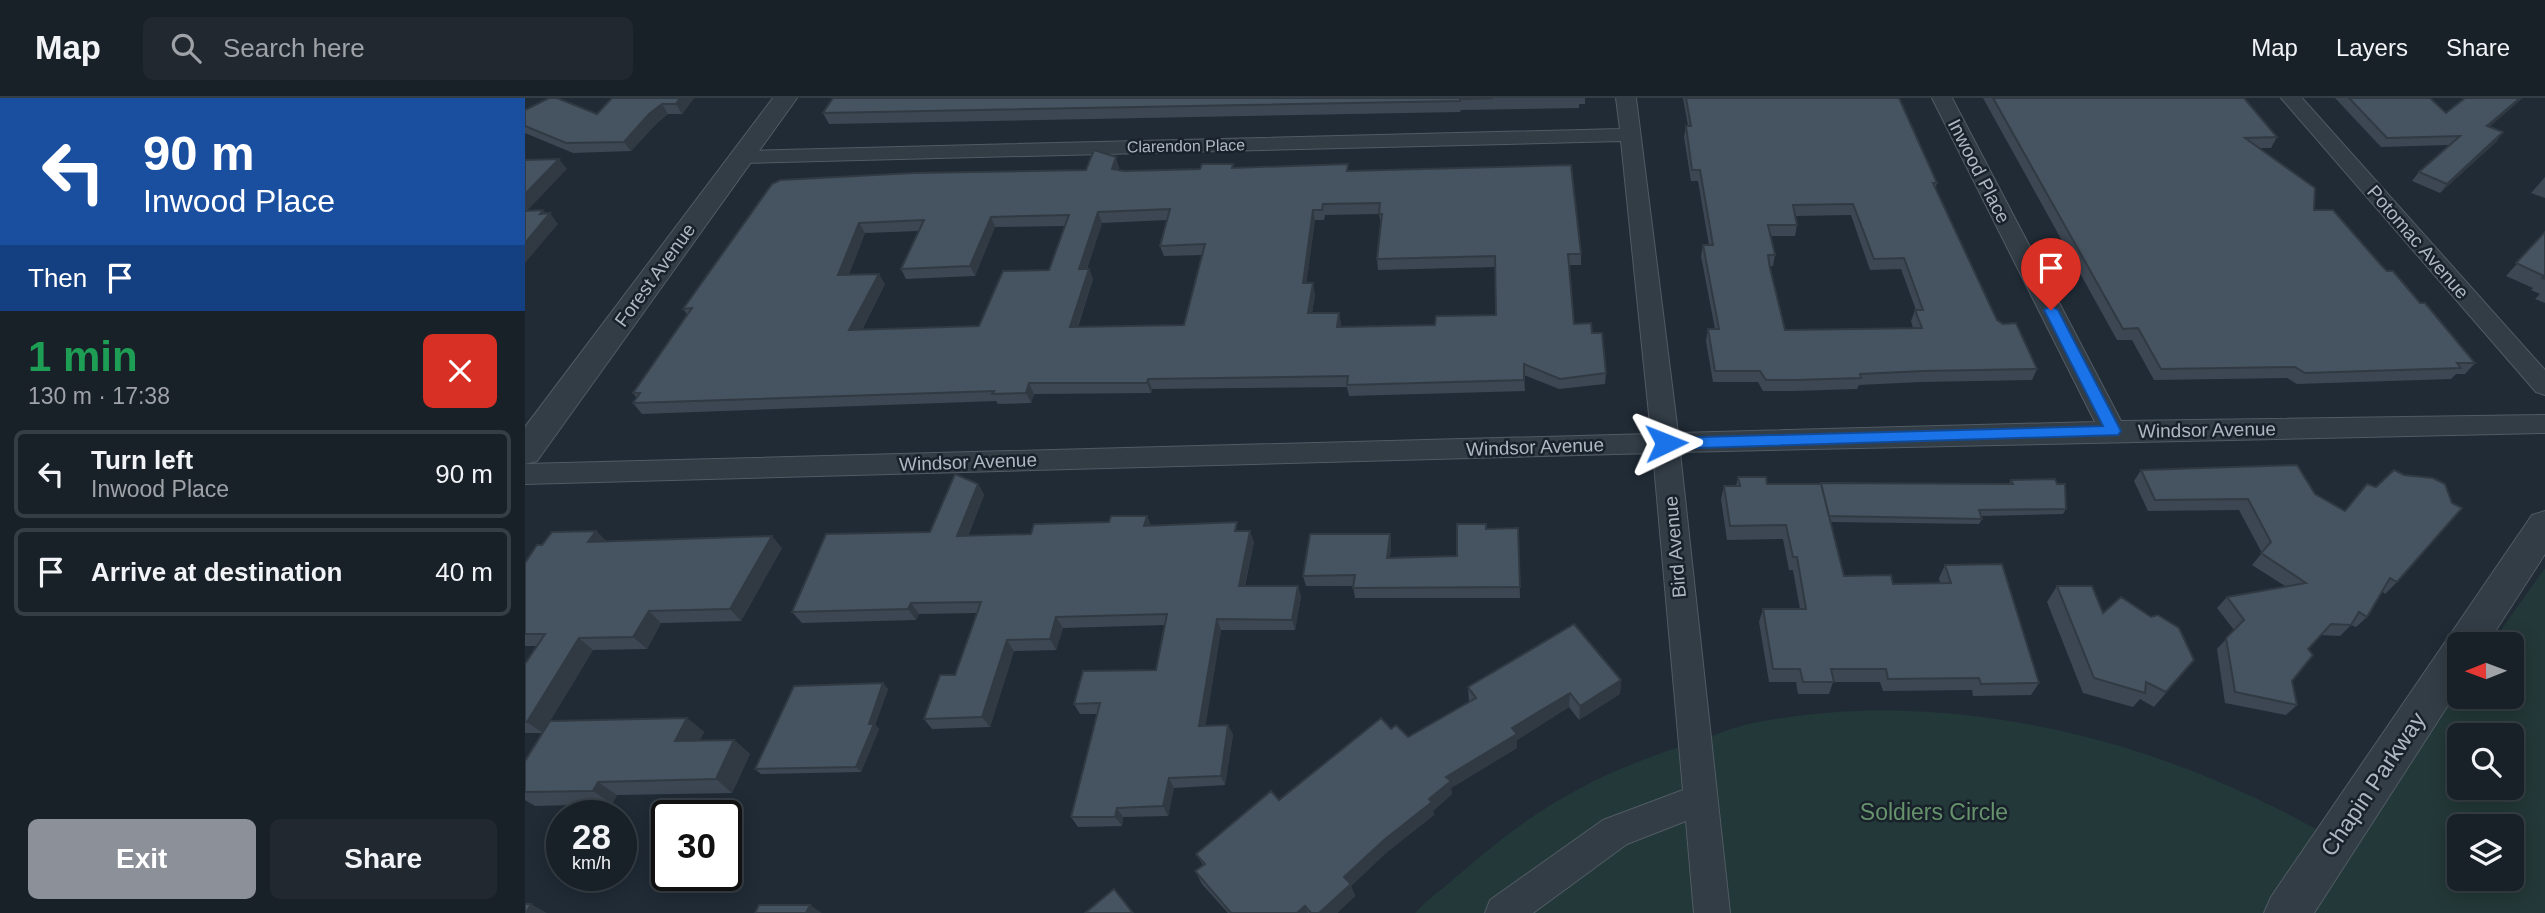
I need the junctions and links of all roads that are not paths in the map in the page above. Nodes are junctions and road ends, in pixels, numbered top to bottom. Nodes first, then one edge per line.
1 (785, 98) edge
2 (1626, 98) edge
3 (1942, 98) edge
4 (2291, 98) edge
5 (1630, 135) junction
6 (741, 157) junction
7 (2545, 386) edge
8 (2545, 424) edge
9 (2113, 431) junction
10 (1666, 443) junction
11 (525, 452) edge
12 (525, 474) edge
13 (2545, 525) edge
14 (2474, 632) edge
15 (2447, 673) edge
16 (1701, 799) junction
17 (1503, 913) edge
18 (1711, 913) edge
19 (2287, 913) edge

1 - 6 street, Forest Avenue
2 - 5 street, Bird Avenue
3 - 9 street, Inwood Place
4 - 7 street, Potomac Avenue
5 - 6 street, Clarendon Place
5 - 10 street, Bird Avenue
6 - 11 street, Forest Avenue
8 - 9 street, Windsor Avenue
9 - 10 street, Windsor Avenue
10 - 12 street, Windsor Avenue
10 - 16 street, Bird Avenue
13 - 14 street
15 - 19 street, Chapin Parkway
16 - 17 street
16 - 18 street, Bird Avenue

